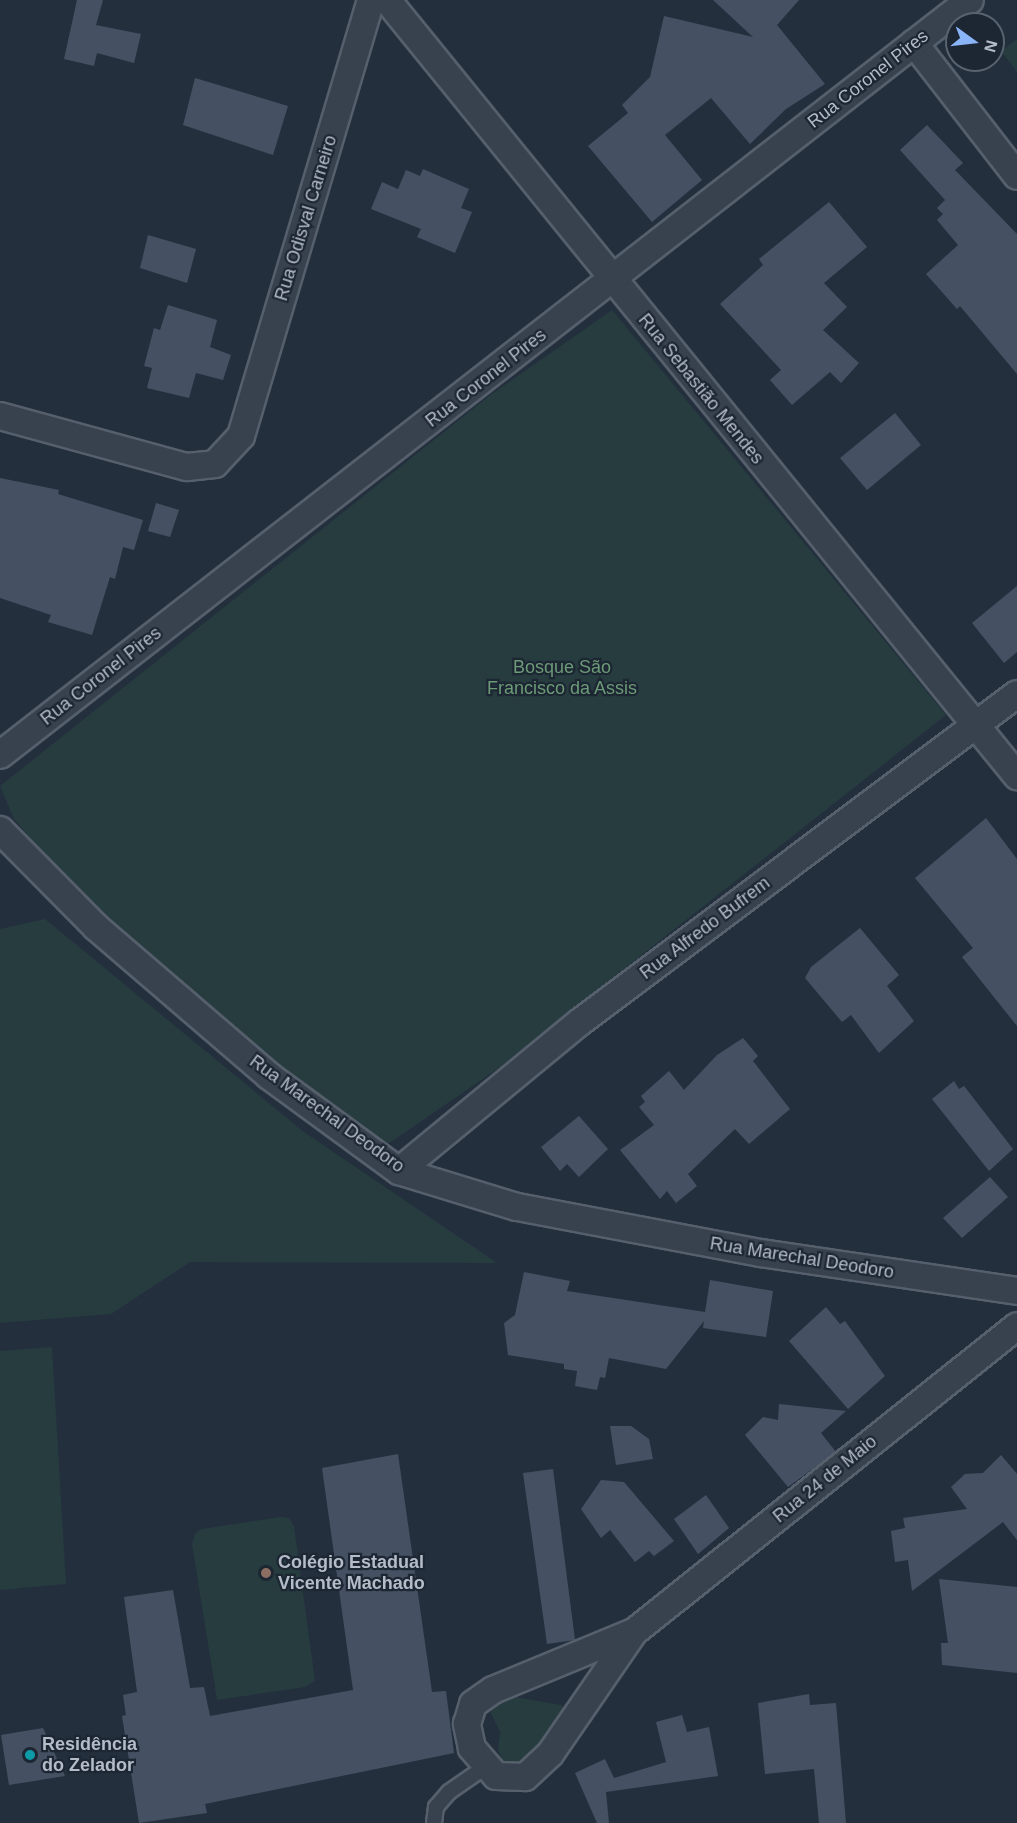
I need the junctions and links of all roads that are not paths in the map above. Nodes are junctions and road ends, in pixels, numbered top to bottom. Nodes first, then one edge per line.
1 (372, 0) edge
2 (387, 0) edge
3 (969, 0) edge
4 (914, 43) junction
5 (1017, 176) edge
6 (611, 279) junction
7 (0, 416) edge
8 (1017, 694) edge
9 (977, 724) junction
10 (0, 754) edge
11 (1017, 776) edge
12 (0, 830) edge
13 (399, 1171) junction
14 (1017, 1291) edge
15 (1017, 1326) edge
16 (634, 1632) junction
17 (488, 1765) junction
18 (434, 1823) edge

1 - 7 street, Rua Odisval Carneiro
2 - 6 street, Rua Sebastião Mendes
3 - 4 street, Rua Coronel Pires
4 - 5 street
4 - 6 street, Rua Coronel Pires
6 - 9 street, Rua Sebastião Mendes
6 - 10 street, Rua Coronel Pires
8 - 9 street, Rua Alfredo Bufrem
9 - 11 street, Rua Sebastião Mendes
9 - 13 street, Rua Alfredo Bufrem
12 - 13 street, Rua Marechal Deodoro
13 - 14 street, Rua Marechal Deodoro
15 - 16 street, Rua 24 de Maio
16 - 17 street, Rua 24 de Maio
16 - 17 street, Rua 24 de Maio
17 - 18 lane

